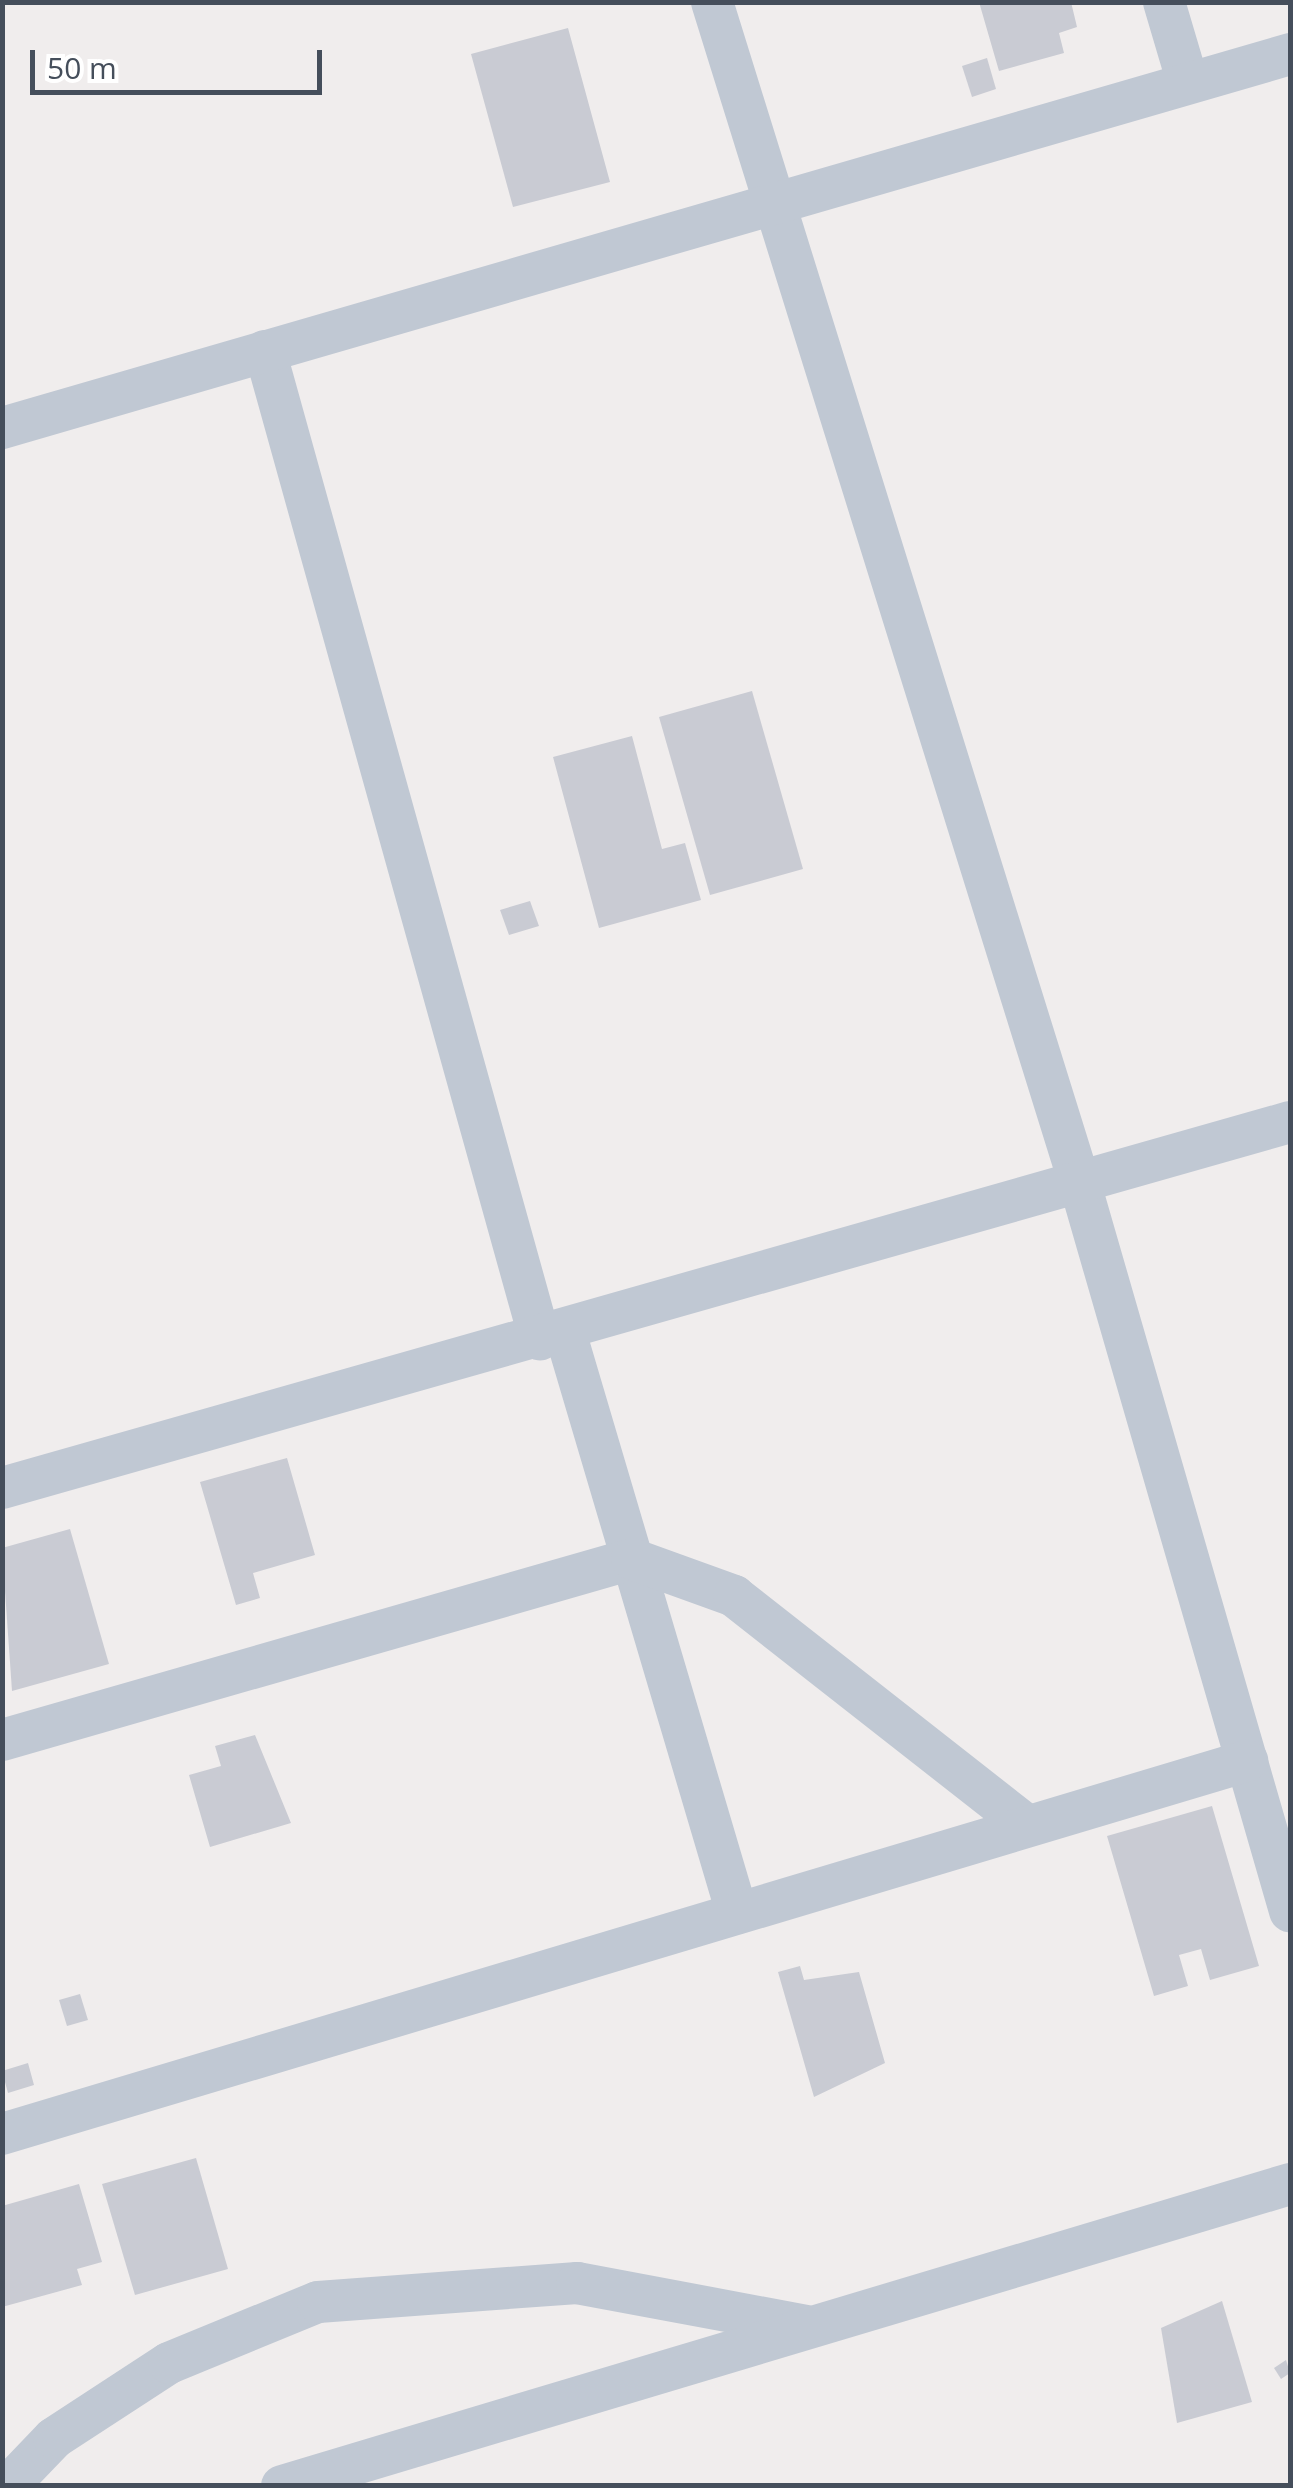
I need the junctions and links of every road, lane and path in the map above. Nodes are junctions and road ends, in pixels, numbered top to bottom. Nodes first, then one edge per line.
1 (712, 2) edge
2 (1164, 2) edge
3 (1290, 54) edge
4 (1188, 83) junction
5 (774, 202) junction
6 (265, 352) junction
7 (2, 428) edge
8 (1290, 1122) edge
9 (1080, 1184) junction
10 (552, 1336) junction
11 (2, 1488) edge
12 (632, 1559) junction
13 (2, 1740) edge
14 (1247, 1760) junction
15 (1028, 1826) junction
16 (1290, 1911) edge
17 (737, 1912) junction
18 (2, 2134) edge
19 (1290, 2184) edge
20 (812, 2327) junction
21 (12, 2477) edge
22 (282, 2486) edge

1 - 5 street
2 - 4 street
3 - 4 street
4 - 5 street
5 - 6 street
5 - 9 street
6 - 7 street
6 - 10 street
8 - 9 street
9 - 10 street
9 - 14 street
10 - 11 street
10 - 12 street
12 - 13 street
12 - 15 street
12 - 17 street
14 - 15 street
14 - 16 street
15 - 17 street
17 - 18 street
19 - 20 street
20 - 21 street
20 - 22 street

